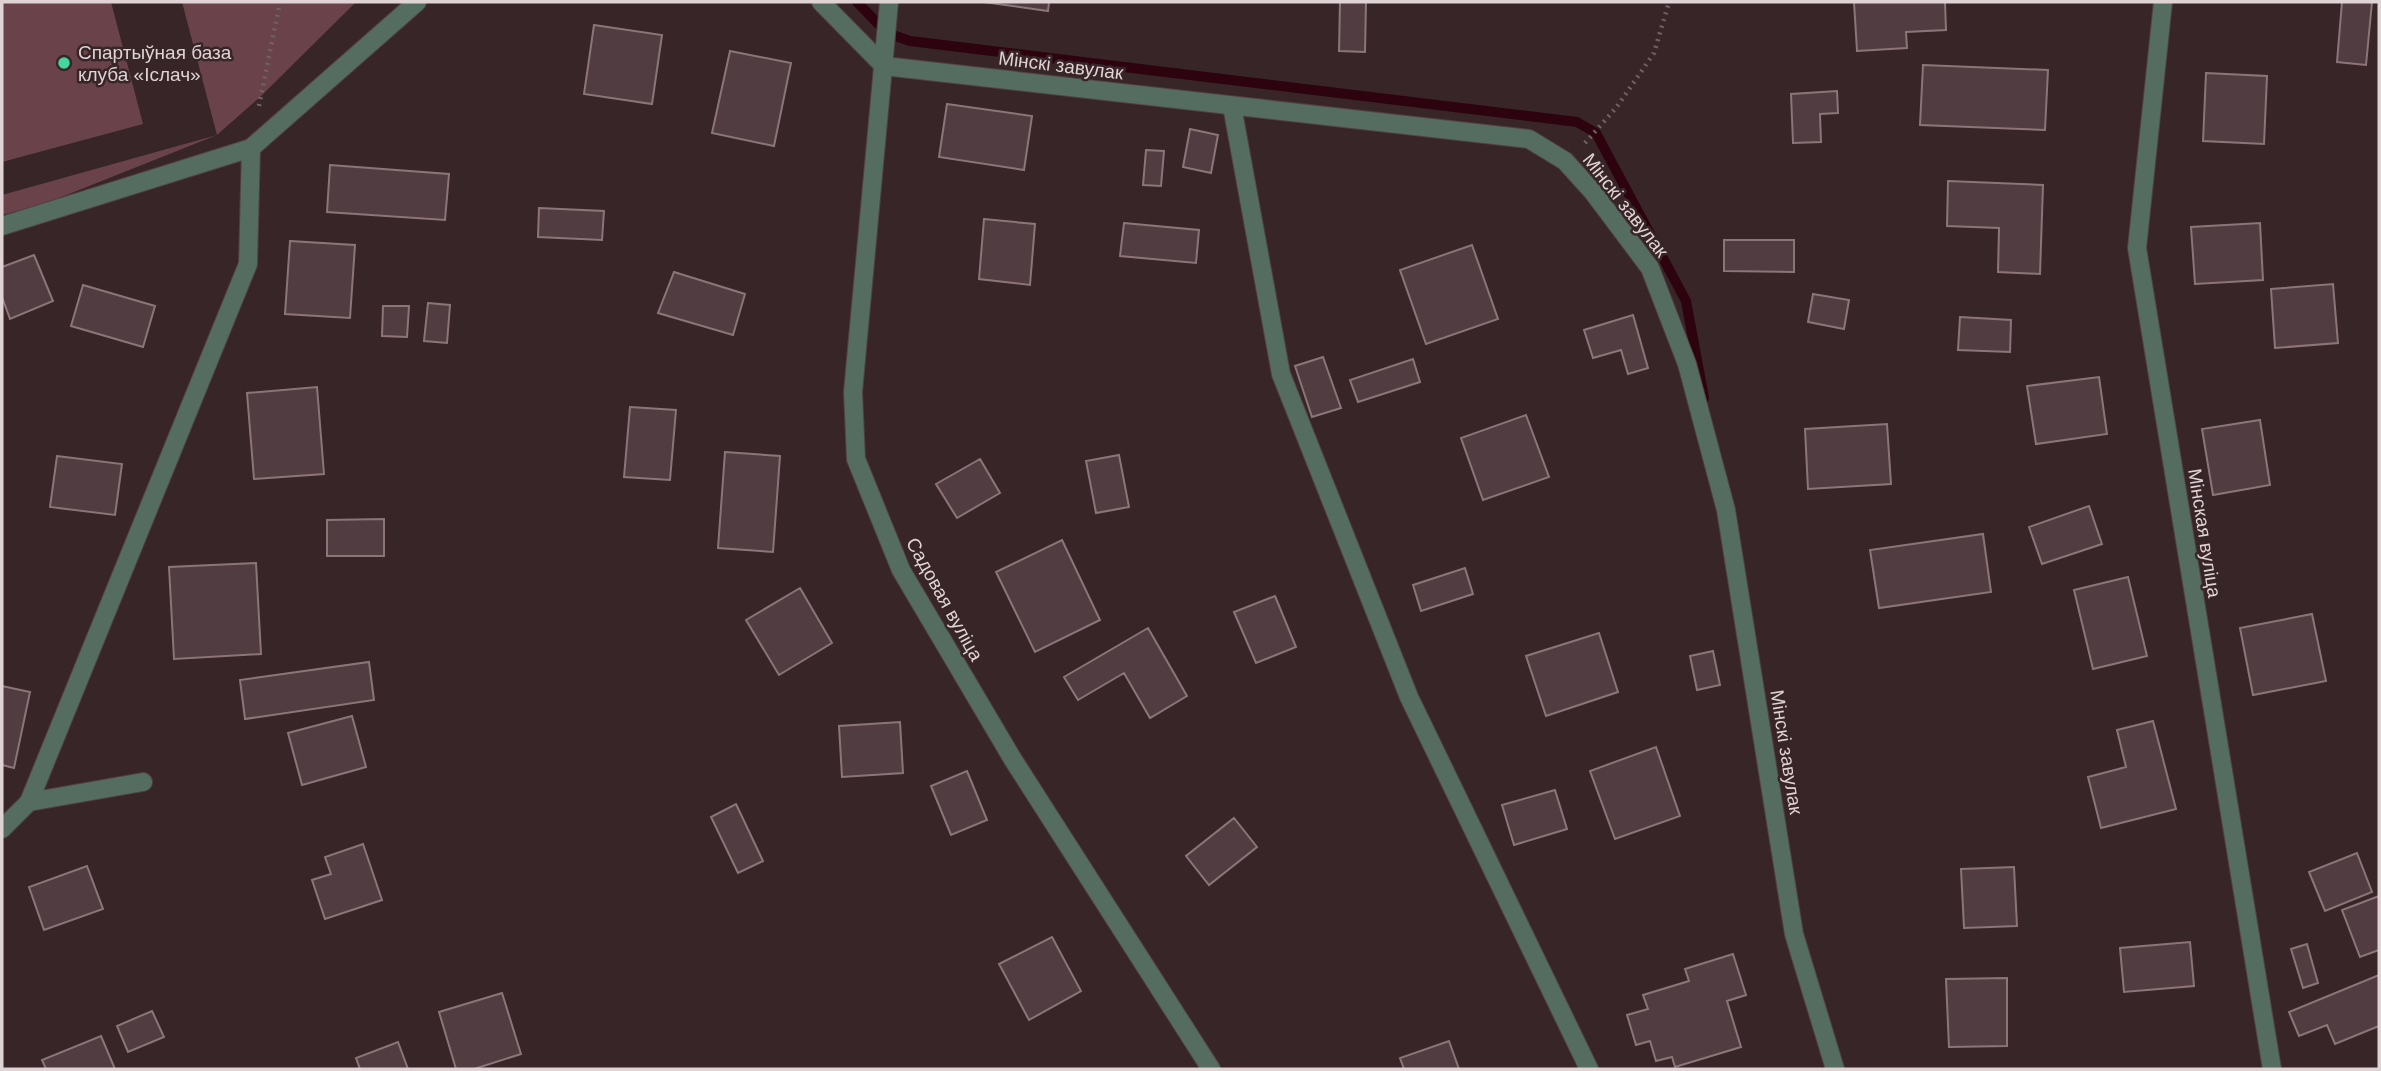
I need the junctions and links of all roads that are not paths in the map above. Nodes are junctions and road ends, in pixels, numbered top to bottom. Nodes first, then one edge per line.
1 (416, 2) edge
2 (821, 2) edge
3 (889, 2) edge
4 (2163, 2) edge
5 (884, 66) junction
6 (1232, 106) junction
7 (251, 148) junction
8 (2, 226) edge
9 (143, 782) dead end
10 (29, 802) junction
11 (2, 829) edge
12 (1211, 1069) edge
13 (1589, 1069) edge
14 (1835, 1069) edge
15 (2272, 1069) edge

1 - 7 street
2 - 5 street
3 - 5 street, Садовая вуліца
4 - 15 street, Мінская вуліца
5 - 6 street, Мінскі завулак
5 - 12 street, Садовая вуліца
6 - 13 street
6 - 14 street, Мінскі завулак
7 - 8 street
7 - 10 street
9 - 10 street
10 - 11 street

